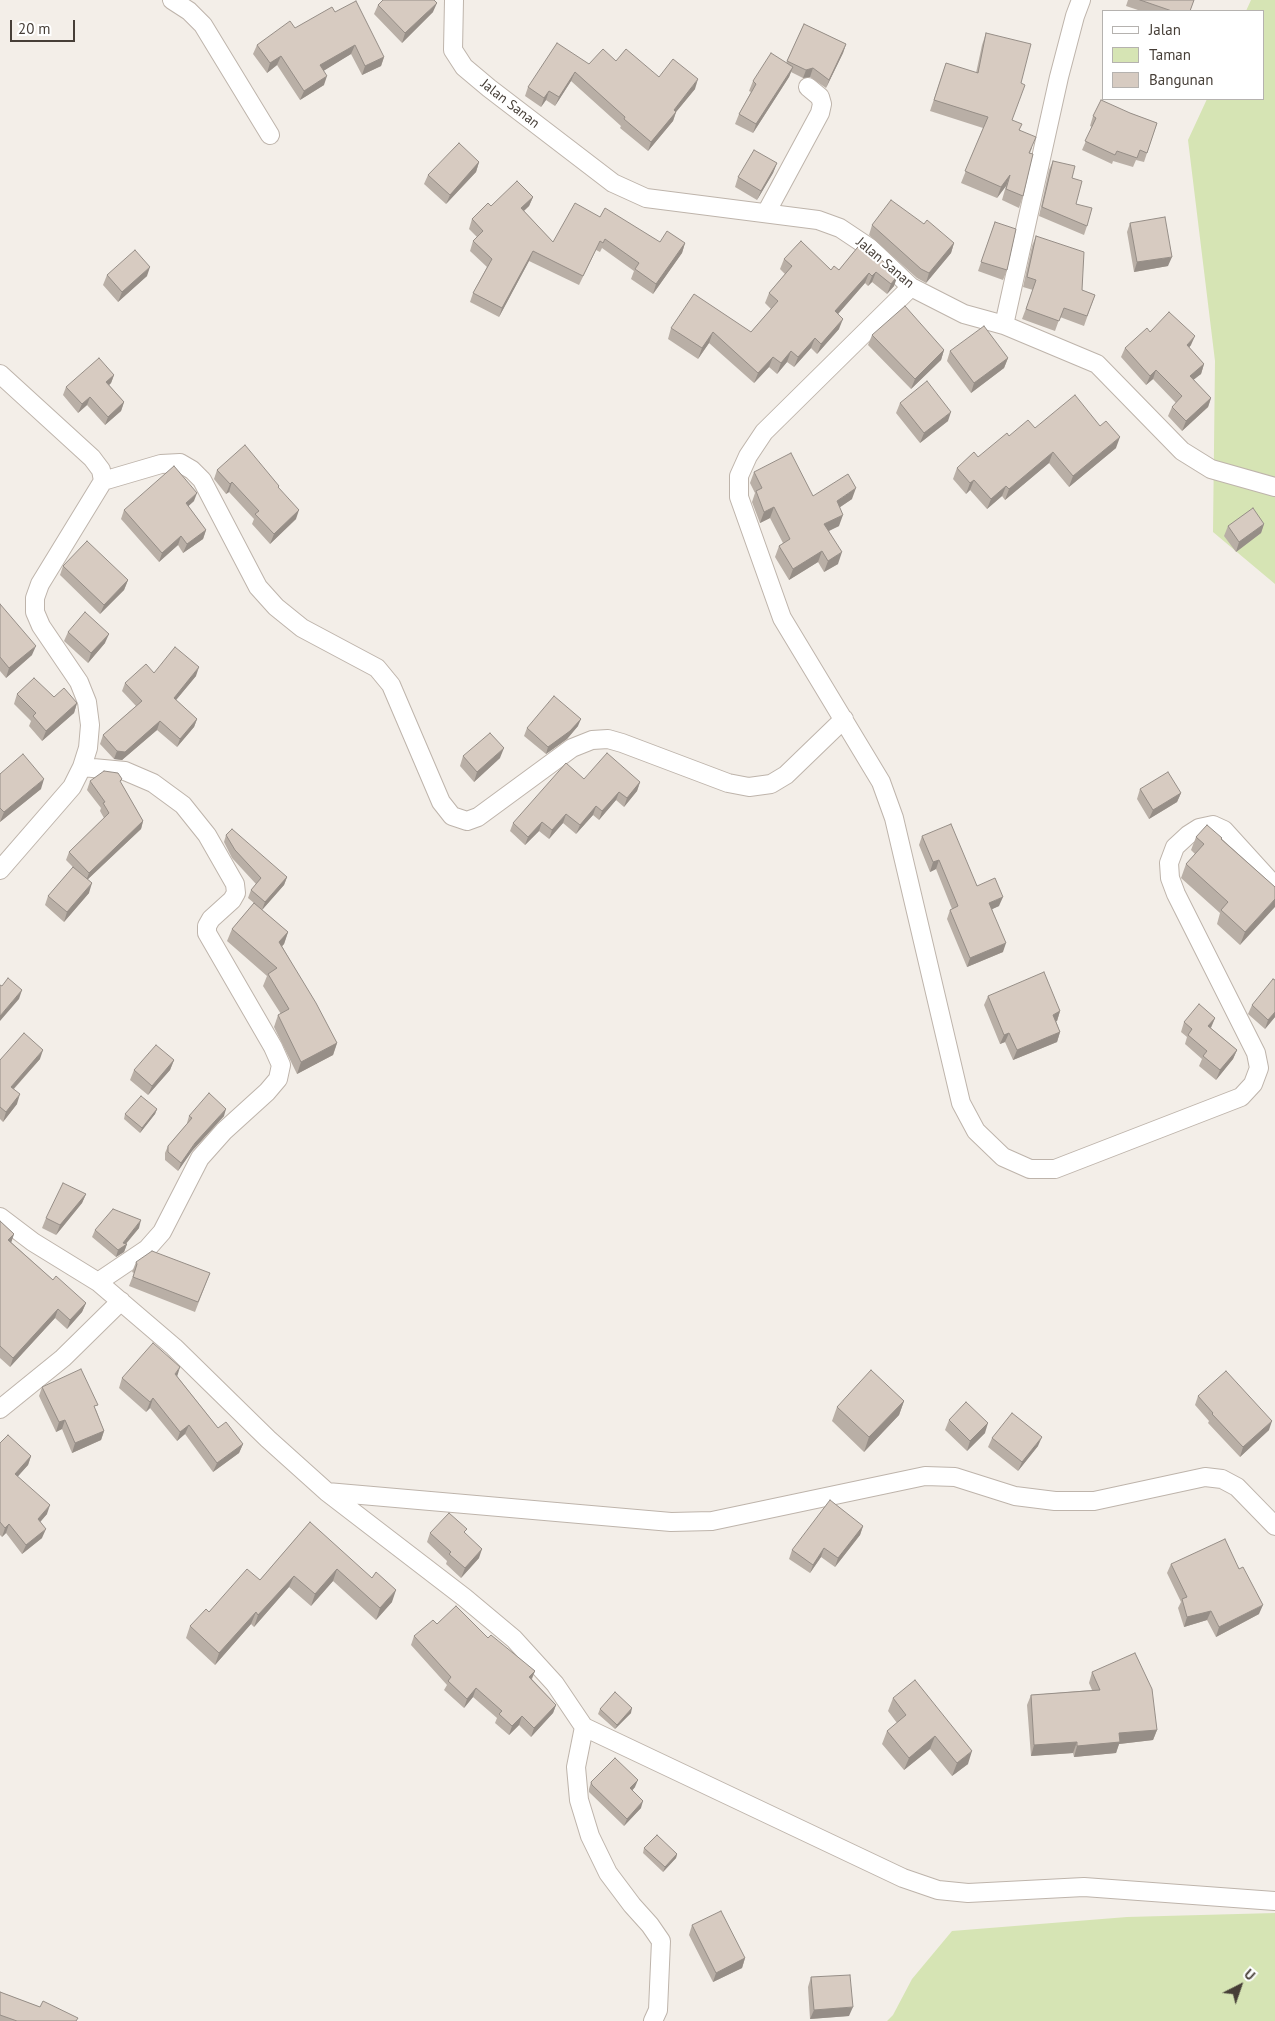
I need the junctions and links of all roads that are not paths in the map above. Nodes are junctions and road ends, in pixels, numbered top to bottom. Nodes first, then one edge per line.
1 (172, 0) edge
2 (454, 0) edge
3 (1081, 0) edge
4 (808, 87) dead end
5 (270, 135) dead end
6 (766, 213) junction
7 (911, 287) junction
8 (1004, 325) junction
9 (0, 374) edge
10 (103, 481) junction
11 (1275, 487) edge
12 (844, 719) junction
13 (82, 767) junction
14 (0, 870) edge
15 (1275, 886) edge
16 (0, 1217) edge
17 (98, 1282) junction
18 (121, 1301) junction
19 (0, 1409) edge
20 (327, 1492) junction
21 (1275, 1526) edge
22 (584, 1726) junction
23 (1275, 1901) edge
24 (653, 2021) edge

1 - 5 street
2 - 6 street, Jalan Sanan
3 - 8 street
4 - 6 street
6 - 7 street, Jalan Sanan
7 - 8 street, Jalan Sanan
7 - 12 street
8 - 11 street, Jalan Sanan
9 - 10 street
10 - 12 street
10 - 13 street
12 - 15 street
13 - 14 street
13 - 17 street
16 - 17 street
17 - 18 street
18 - 19 street
18 - 20 street
20 - 21 street
20 - 22 street
22 - 23 street
22 - 24 street

